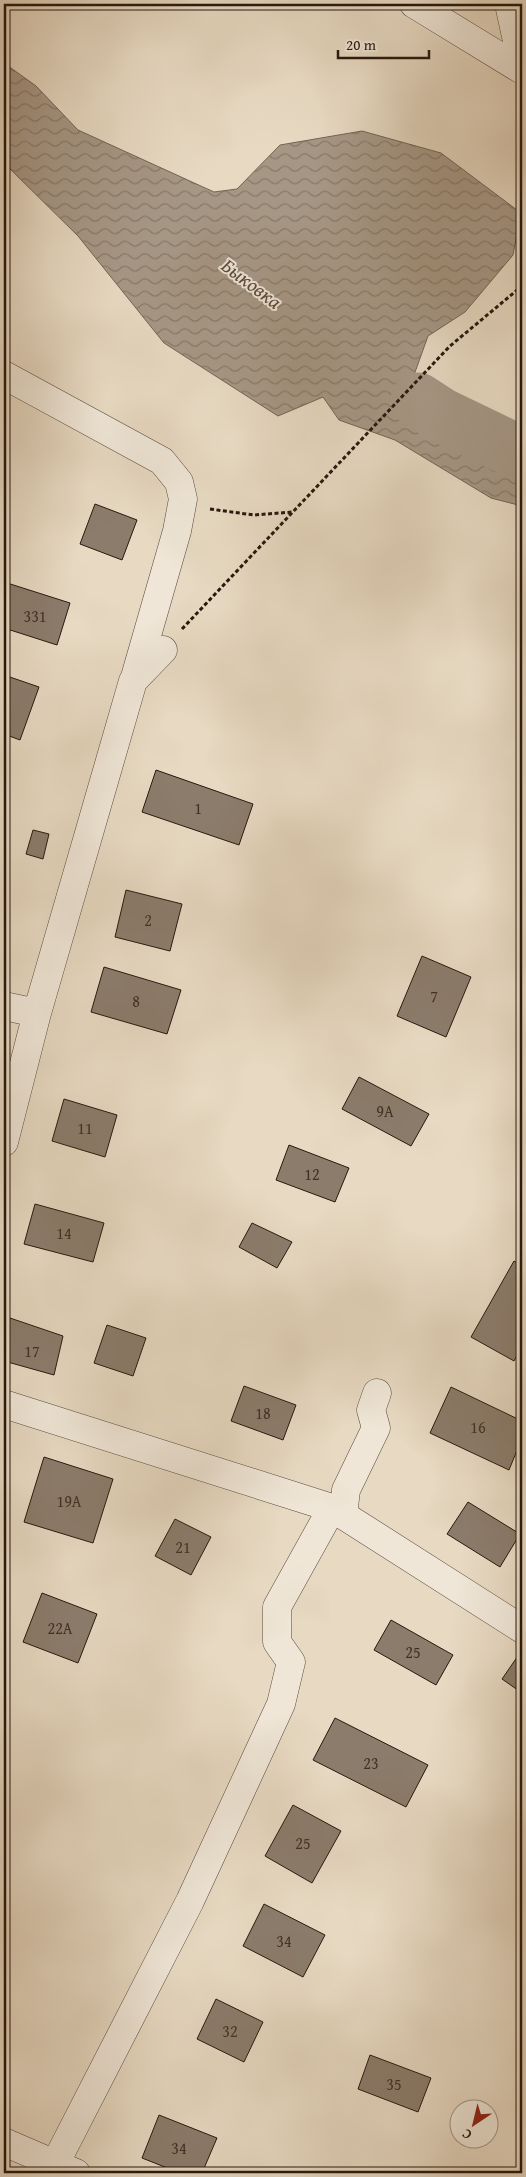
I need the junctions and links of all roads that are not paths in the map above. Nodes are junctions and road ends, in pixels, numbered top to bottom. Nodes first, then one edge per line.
1 (414, 4) edge
2 (509, 4) edge
3 (522, 64) edge
4 (522, 70) edge
5 (4, 375) edge
6 (163, 650) road end
7 (133, 681) junction
8 (4, 1006) edge
9 (37, 1013) junction
10 (4, 1142) edge
11 (377, 1393) dead end
12 (4, 1404) edge
13 (338, 1512) junction
14 (522, 1628) edge
15 (4, 2142) edge
16 (65, 2169) edge

1 - 4 street
2 - 3 street
5 - 7 street
6 - 7 street
7 - 9 street
8 - 9 street
9 - 10 street
11 - 13 street
12 - 13 street
13 - 14 street
13 - 16 street
15 - 16 street

